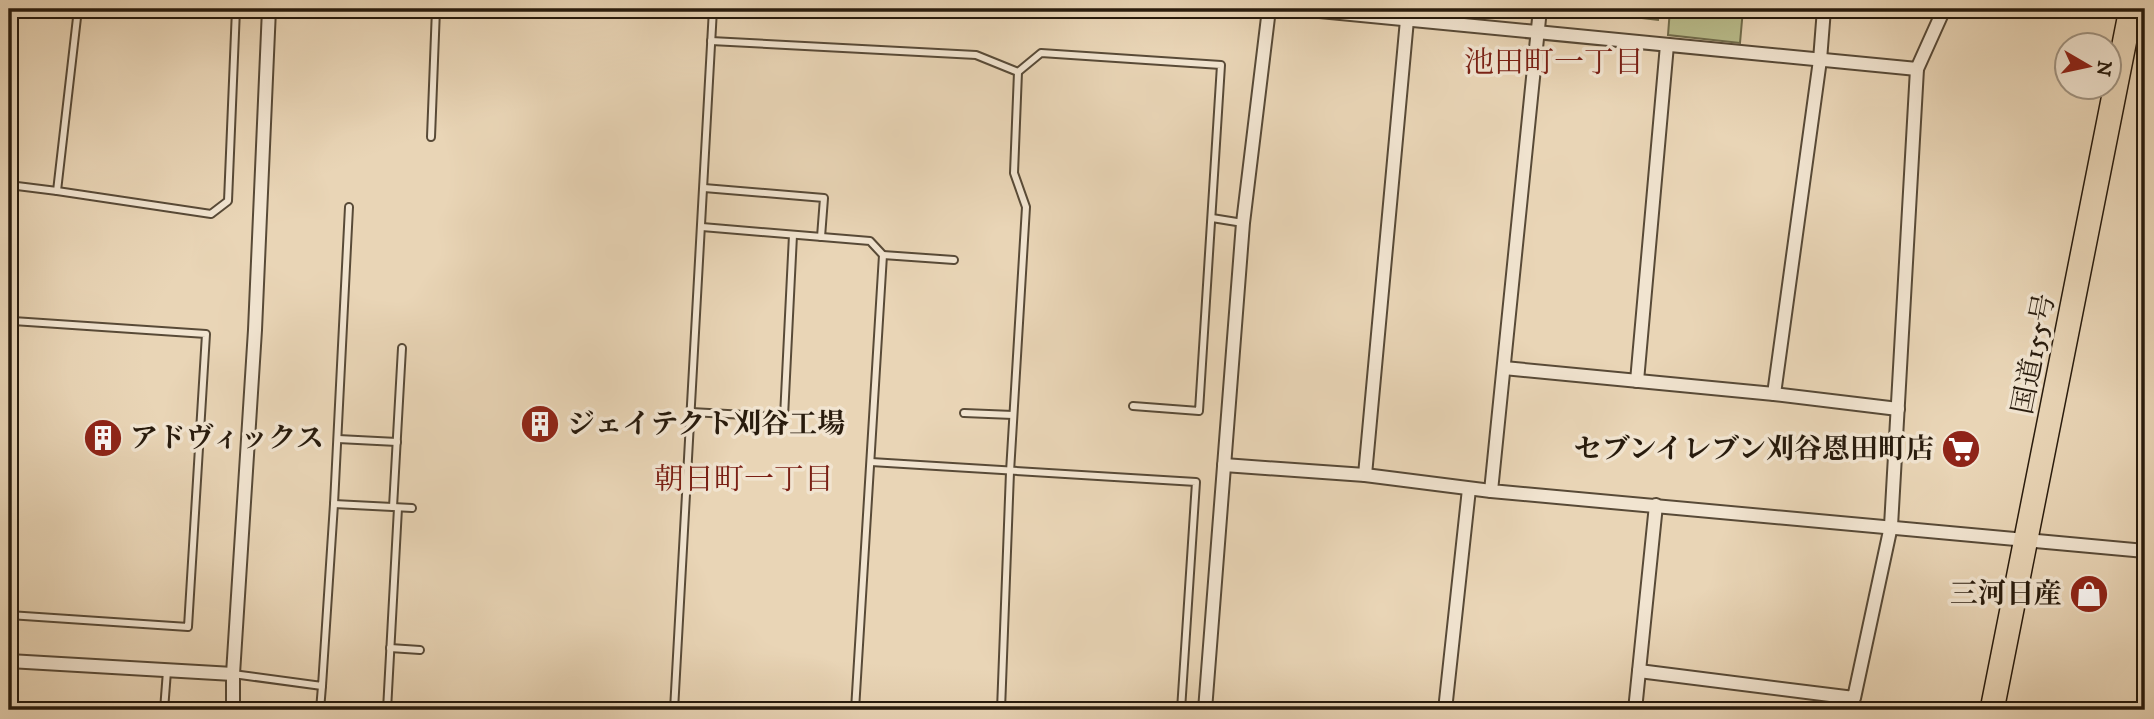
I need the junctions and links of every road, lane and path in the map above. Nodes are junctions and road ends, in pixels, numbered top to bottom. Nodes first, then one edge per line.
1 (78, 9) edge
2 (236, 9) edge
3 (268, 9) edge
4 (436, 9) edge
5 (713, 9) edge
6 (1269, 9) edge
7 (1299, 9) edge
8 (1540, 9) edge
9 (1824, 9) edge
10 (1944, 9) edge
11 (2132, 9) edge
12 (1408, 14) edge
13 (1538, 32) junction
14 (711, 41) junction
15 (1667, 45) junction
16 (1819, 60) junction
17 (1917, 69) junction
18 (1018, 72) junction
19 (431, 138) dead end
20 (9, 185) edge
21 (704, 188) junction
22 (57, 191) junction
23 (349, 207) dead end
24 (1212, 218) junction
25 (1243, 223) junction
26 (702, 227) junction
27 (793, 235) junction
28 (821, 237) junction
29 (883, 254) junction
30 (954, 260) dead end
31 (402, 348) dead end
32 (1504, 368) junction
33 (1637, 381) junction
34 (9, 388) edge
35 (1774, 394) junction
36 (1133, 406) dead end
37 (1898, 409) junction
38 (691, 412) junction
39 (964, 413) dead end
40 (1013, 415) junction
41 (338, 439) junction
42 (397, 442) junction
43 (871, 462) junction
44 (1224, 465) junction
45 (1010, 472) junction
46 (1365, 475) junction
47 (1469, 489) junction
48 (1491, 491) junction
49 (334, 504) junction
50 (1656, 505) junction
51 (396, 507) junction
52 (412, 508) dead end
53 (1891, 526) junction
54 (2028, 540) junction
55 (2145, 551) edge
56 (9, 615) edge
57 (390, 648) junction
58 (420, 650) dead end
59 (9, 661) edge
60 (167, 671) junction
61 (1639, 671) junction
62 (233, 674) junction
63 (322, 686) junction
64 (1853, 704) edge
65 (164, 710) edge
66 (233, 710) edge
67 (320, 710) edge
68 (387, 710) edge
69 (674, 710) edge
70 (855, 710) edge
71 (1001, 710) edge
72 (1181, 710) edge
73 (1205, 710) edge
74 (1445, 710) edge
75 (1635, 710) edge
76 (1992, 710) edge

1 - 22 lane
2 - 22 lane
3 - 62 street
4 - 19 lane
5 - 14 lane
6 - 25 street
7 - 12 street
8 - 13 street
9 - 16 street
10 - 17 street
11 - 54 highway, 国道155号
12 - 13 street
12 - 46 street
13 - 15 street
13 - 32 street
14 - 18 lane
14 - 21 lane
15 - 16 street
15 - 33 street
16 - 17 street
16 - 35 street
17 - 37 street
18 - 24 lane
18 - 40 lane
20 - 22 lane
21 - 26 lane
21 - 28 lane
23 - 41 lane
24 - 25 lane
24 - 36 lane
25 - 44 street
26 - 27 lane
26 - 38 lane
27 - 28 lane
27 - 38 lane
28 - 29 lane
29 - 30 lane
29 - 43 lane
31 - 42 lane
32 - 33 street
32 - 48 street
33 - 35 street
34 - 56 lane
35 - 37 street
37 - 53 street
38 - 69 lane
39 - 40 lane
40 - 45 lane
41 - 42 lane
41 - 49 lane
42 - 51 lane
43 - 45 lane
43 - 70 lane
44 - 46 street
44 - 73 street
45 - 71 lane
45 - 72 lane
46 - 47 street
47 - 48 street
47 - 74 street
48 - 50 street
49 - 51 lane
49 - 63 lane
50 - 53 street
50 - 61 street
51 - 52 lane
51 - 57 lane
53 - 54 street
53 - 64 street
54 - 55 street
54 - 76 highway, 国道155号
57 - 58 lane
57 - 68 lane
59 - 60 street
60 - 62 street
60 - 65 lane
61 - 64 street
61 - 75 street
62 - 63 lane
62 - 66 street
63 - 67 lane

